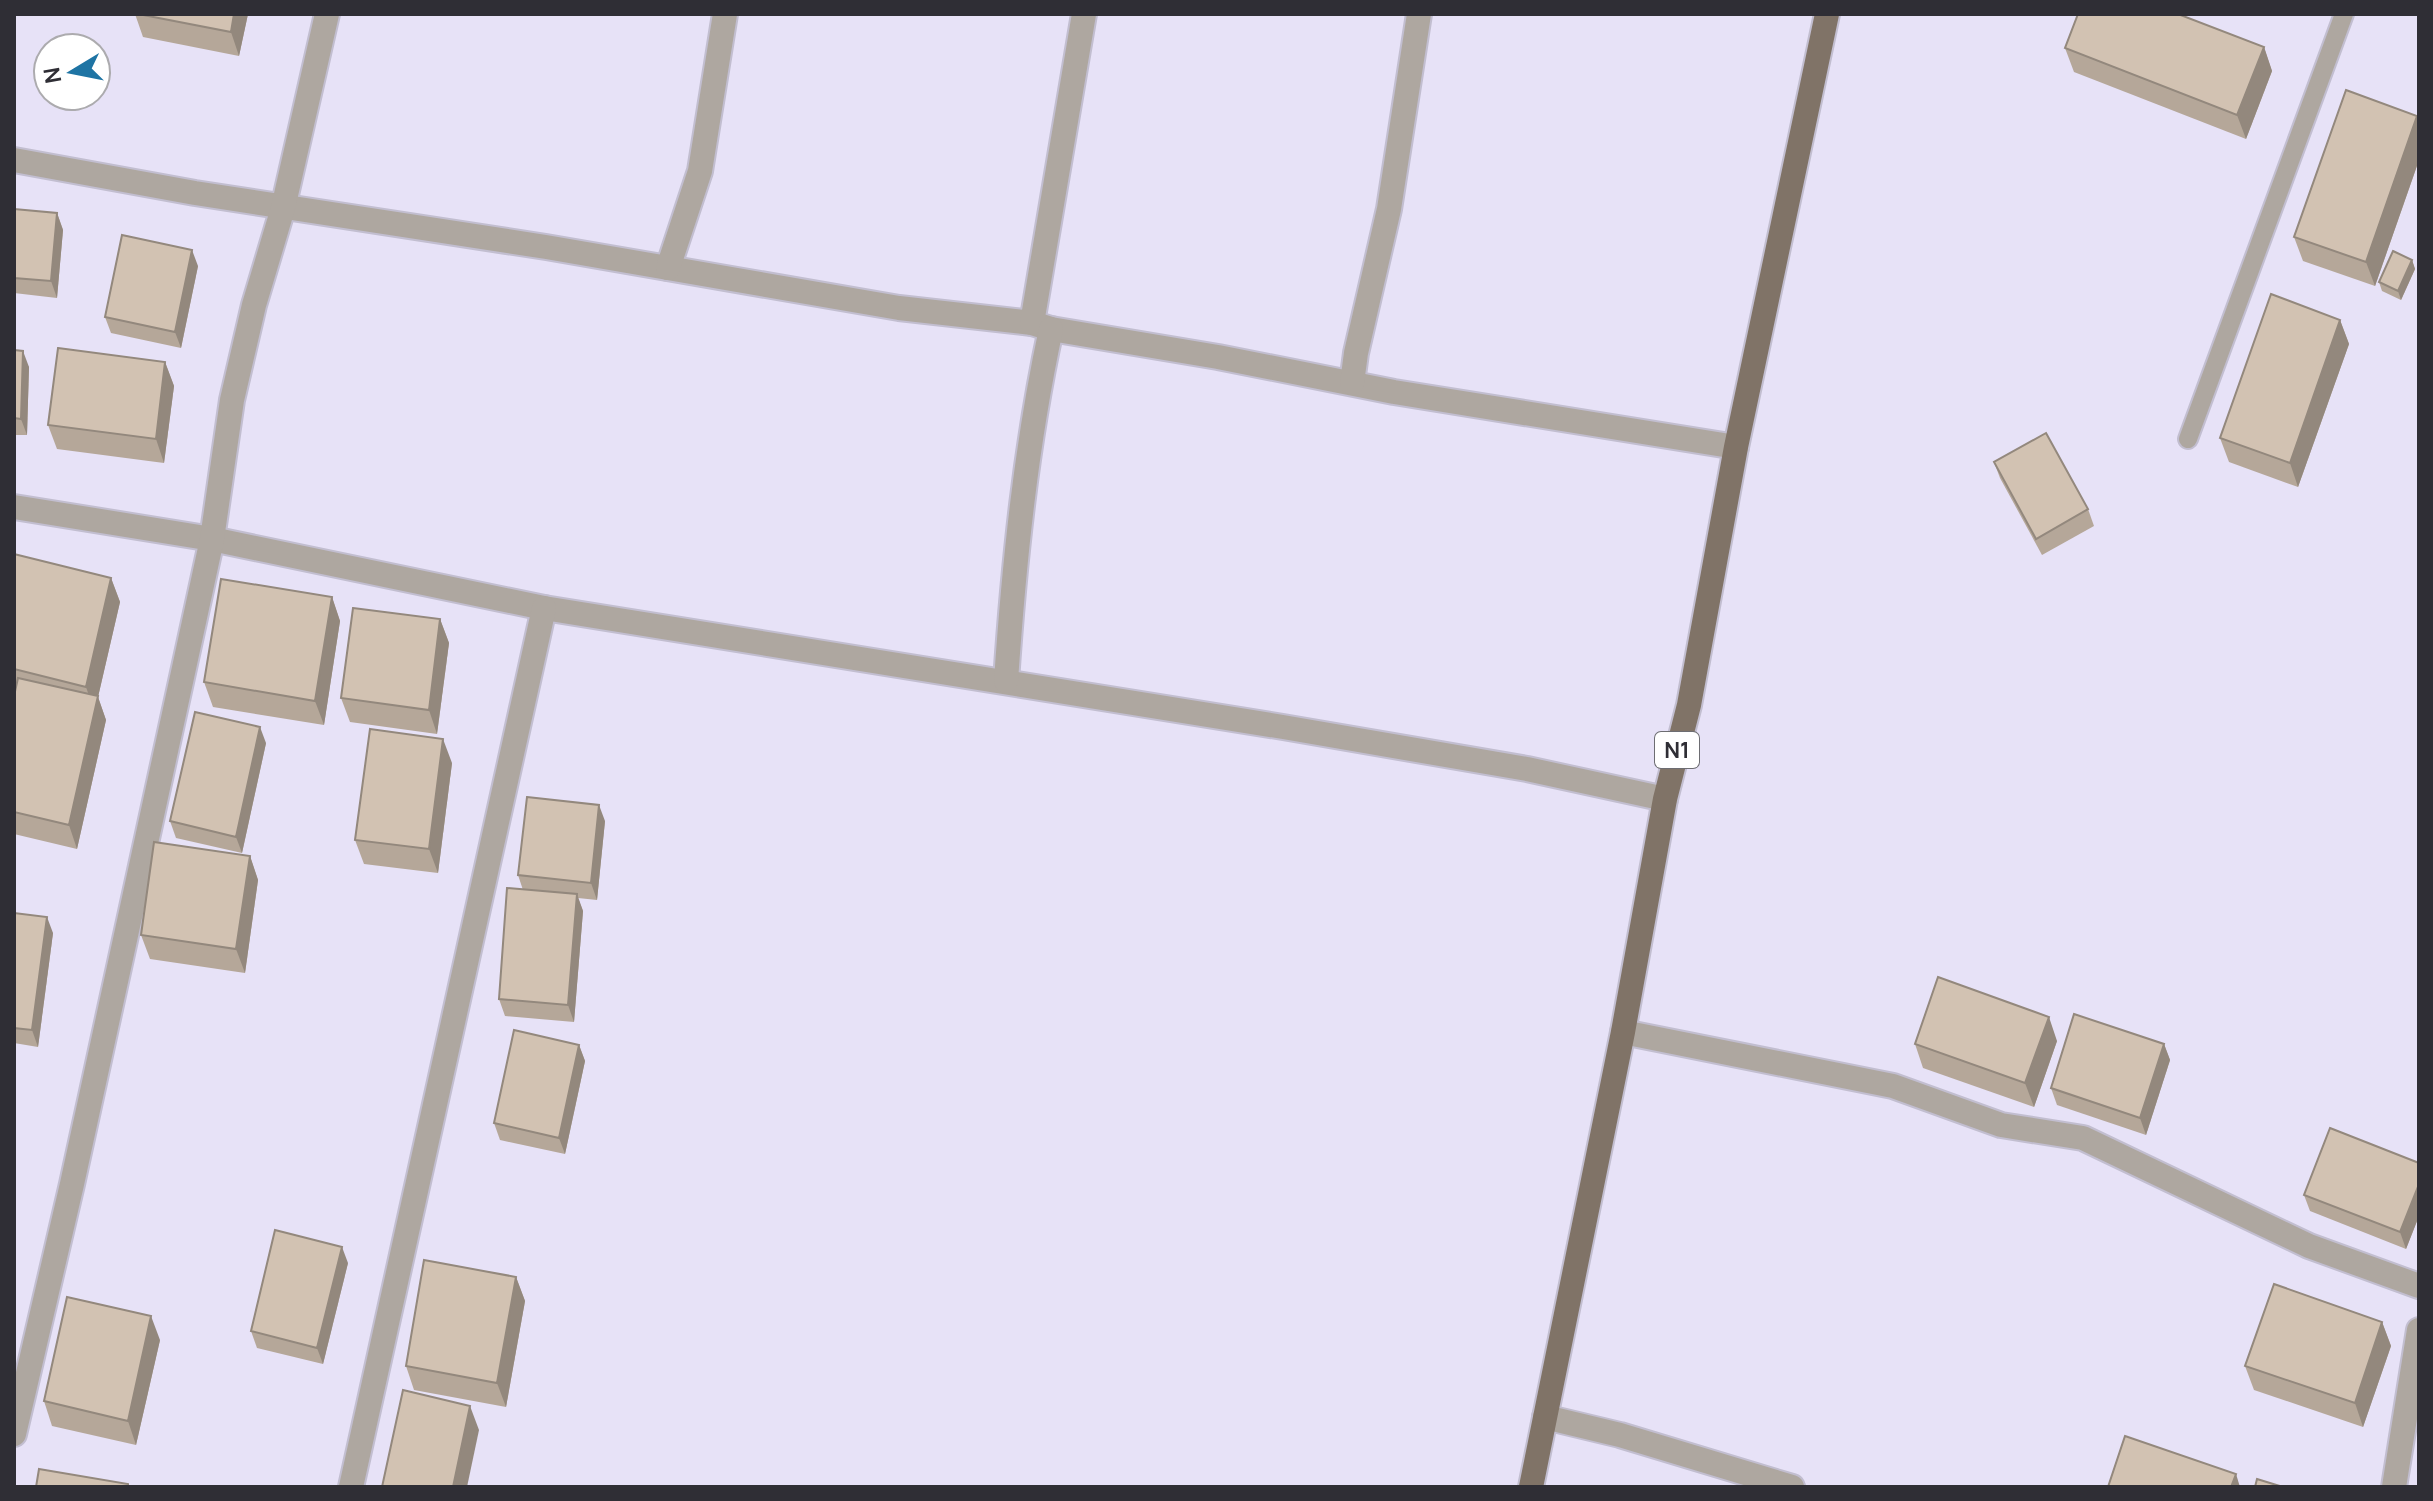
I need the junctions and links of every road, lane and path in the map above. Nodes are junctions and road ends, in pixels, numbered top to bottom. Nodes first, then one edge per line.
1 (327, 14) edge
2 (725, 14) edge
3 (1084, 14) edge
4 (1419, 14) edge
5 (1827, 14) edge
6 (2344, 14) edge
7 (14, 160) edge
8 (283, 208) junction
9 (668, 268) junction
10 (1041, 326) junction
11 (1352, 383) junction
12 (2188, 439) dead end
13 (1736, 447) junction
14 (14, 507) edge
15 (212, 539) junction
16 (544, 608) junction
17 (1006, 681) junction
18 (1665, 799) junction
19 (1623, 1032) junction
20 (2419, 1286) edge
21 (2419, 1330) edge
22 (1545, 1417) junction
23 (14, 1434) edge
24 (351, 1487) edge
25 (1531, 1487) edge
26 (1792, 1487) edge
27 (2394, 1487) edge

1 - 8 street
2 - 9 street
3 - 10 street
4 - 11 street
5 - 13 main road, N1
6 - 12 lane
7 - 8 street
8 - 9 street
8 - 15 street
9 - 10 street
10 - 11 street
10 - 17 street
11 - 13 street
13 - 18 main road, N1
14 - 15 street
15 - 16 street
15 - 23 street
16 - 17 street
16 - 24 street
17 - 18 street
18 - 19 main road, N1
19 - 20 street
19 - 22 main road, N1
21 - 27 street
22 - 25 main road, N1
22 - 26 street

